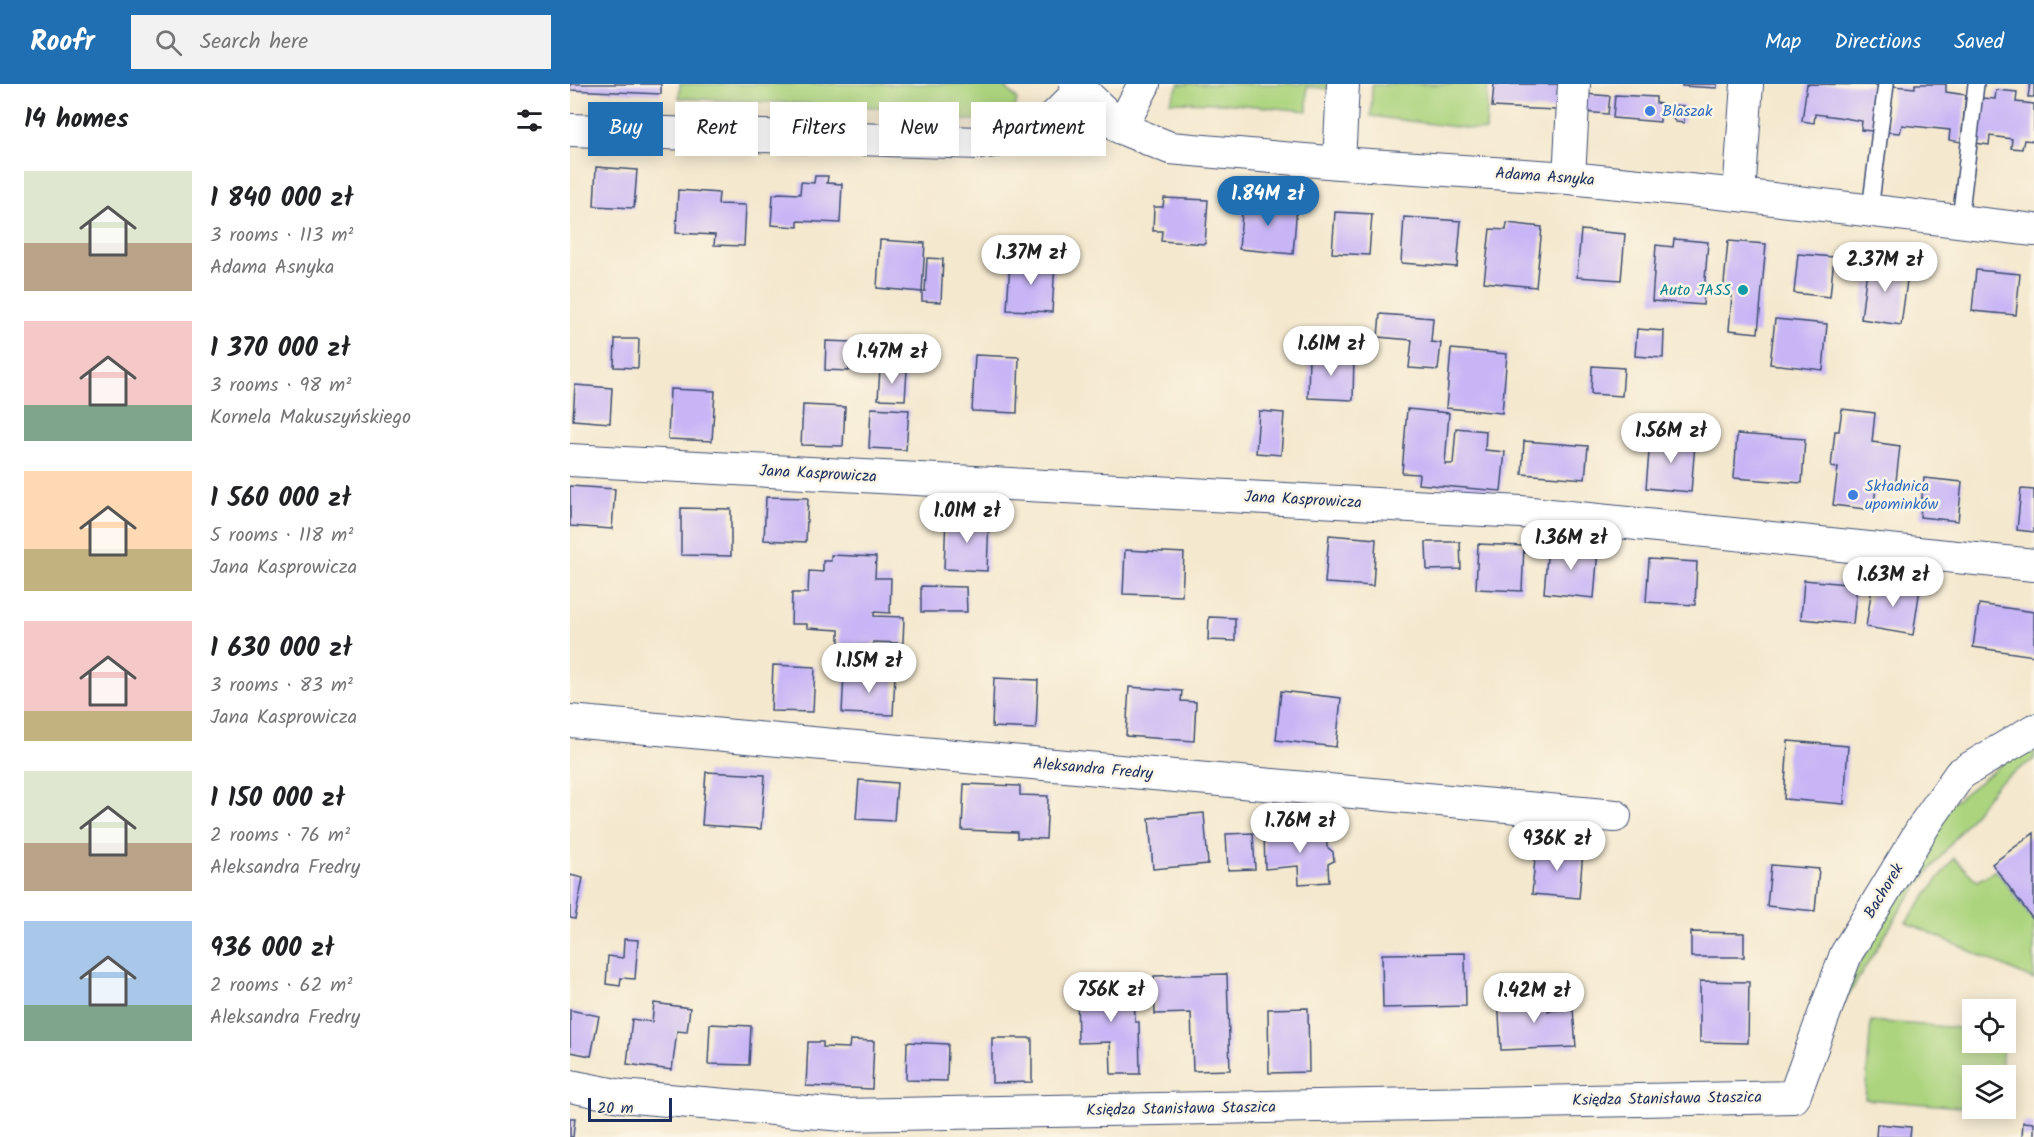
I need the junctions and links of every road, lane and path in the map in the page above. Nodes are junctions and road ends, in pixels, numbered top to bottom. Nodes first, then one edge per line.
1 (1144, 84) edge
2 (1343, 84) edge
3 (1574, 84) edge
4 (1747, 84) edge
5 (1886, 84) edge
6 (1976, 84) edge
7 (1078, 87) edge
8 (1121, 128) junction
9 (570, 130) edge
10 (1339, 163) junction
11 (1569, 178) junction
12 (1739, 195) junction
13 (1870, 210) junction
14 (1960, 220) junction
15 (2034, 230) edge
16 (570, 460) edge
17 (2034, 565) edge
18 (570, 721) edge
19 (2034, 730) edge
20 (1615, 816) dead end
21 (570, 1086) edge
22 (1794, 1097) joint

1 - 8 street
2 - 10 street
3 - 11 street
4 - 12 street
5 - 13 lane
6 - 14 lane
7 - 8 street, Adama Asnyka
7 - 9 street
8 - 10 street, Adama Asnyka
10 - 11 street, Adama Asnyka
11 - 12 street, Adama Asnyka
12 - 13 street, Adama Asnyka
13 - 14 street, Adama Asnyka
14 - 15 street, Adama Asnyka
16 - 17 street, Jana Kasprowicza
18 - 20 street, Aleksandra Fredry
19 - 22 street, Bachorek
21 - 22 street, Księdza Stanisława Staszica

